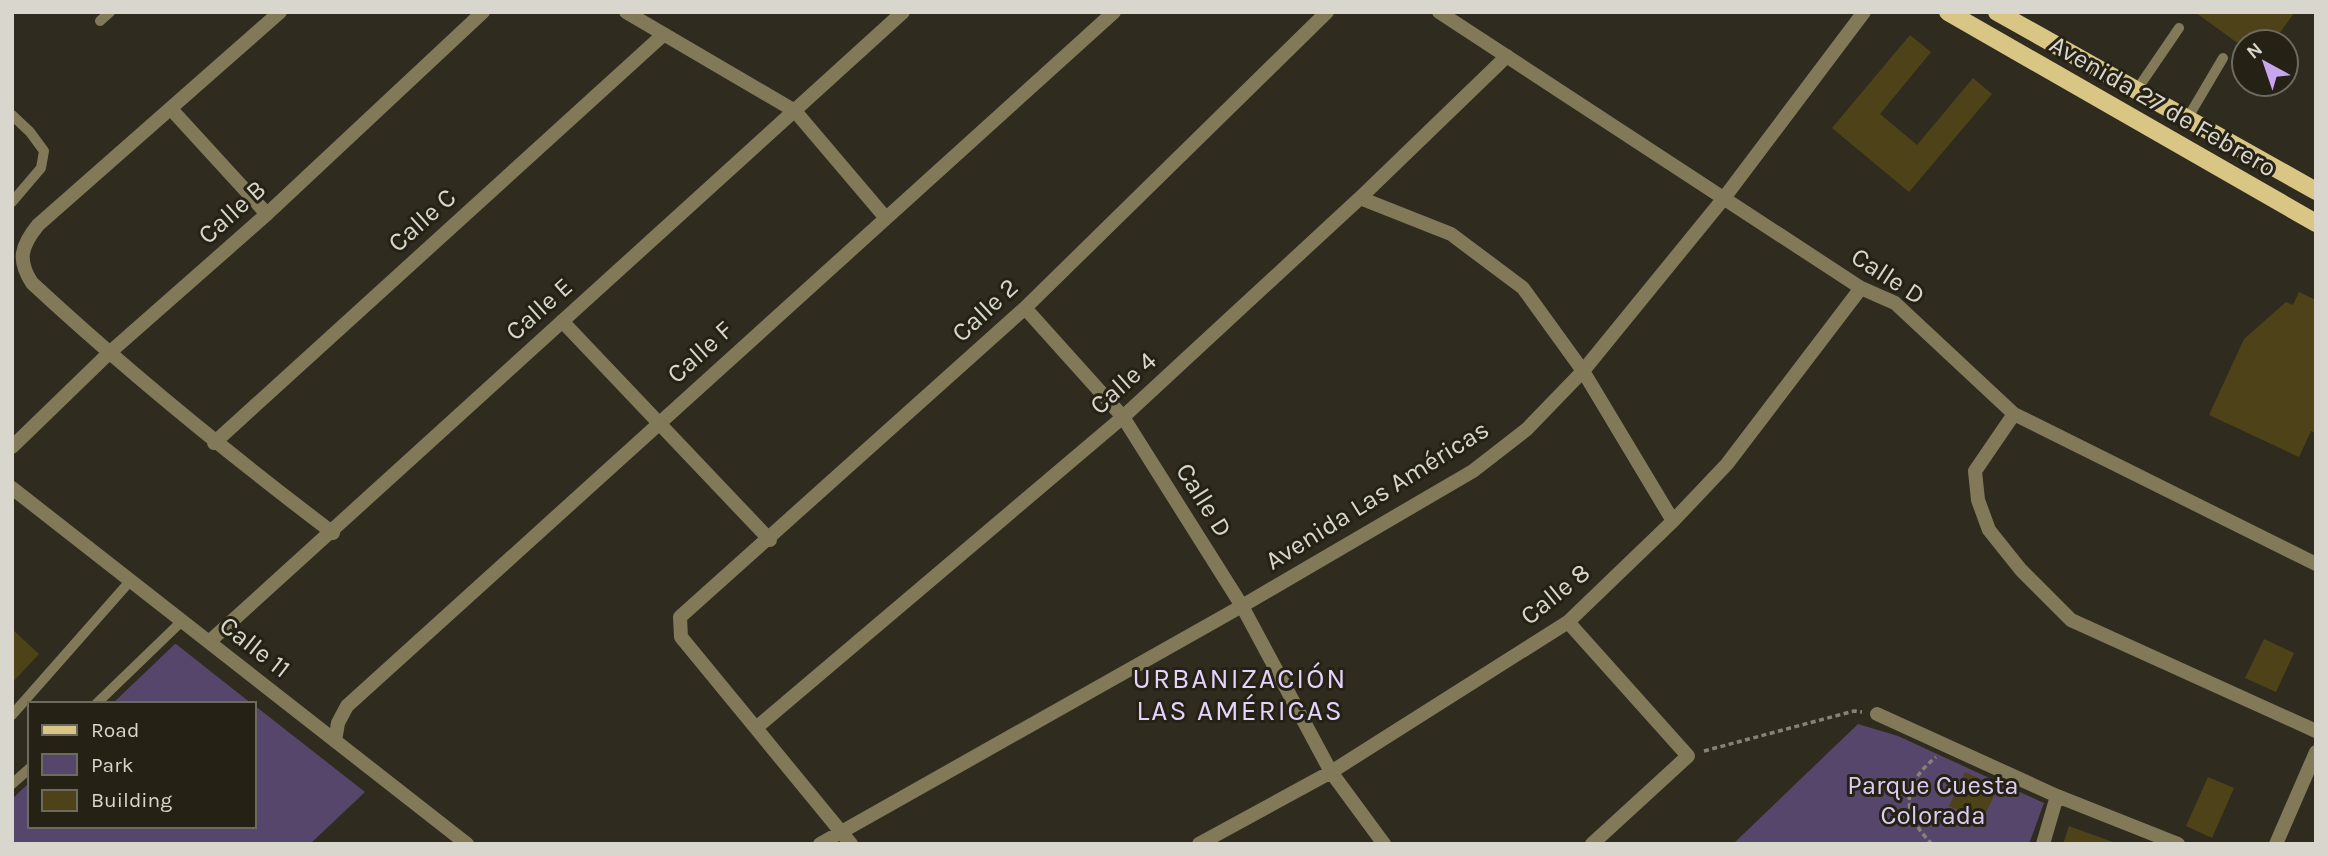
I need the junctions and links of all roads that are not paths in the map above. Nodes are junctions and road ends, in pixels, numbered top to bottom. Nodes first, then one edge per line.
1 (110, 12) edge
2 (281, 12) edge
3 (483, 12) edge
4 (626, 12) edge
5 (902, 12) edge
6 (1114, 12) edge
7 (1327, 12) edge
8 (1439, 12) edge
9 (1864, 12) edge
10 (1948, 12) edge
11 (1997, 12) edge
12 (100, 21) dead end
13 (2179, 28) dead end
14 (664, 34) junction
15 (1507, 56) junction
16 (2223, 58) dead end
17 (2136, 91) junction
18 (171, 109) junction
19 (795, 111) junction
20 (12, 115) edge
21 (2187, 118) junction
22 (2316, 191) edge
23 (1360, 198) junction
24 (1724, 198) junction
25 (12, 202) edge
26 (267, 214) junction
27 (885, 216) junction
28 (2316, 223) edge
29 (17, 254) edge
30 (1861, 288) junction
31 (1024, 308) junction
32 (562, 321) junction
33 (108, 354) junction
34 (1583, 372) junction
35 (2014, 414) junction
36 (1123, 417) junction
37 (659, 422) junction
38 (214, 443) junction
39 (12, 447) edge
40 (12, 488) edge
41 (1673, 521) junction
42 (333, 533) junction
43 (770, 540) junction
44 (2315, 561) edge
45 (131, 580) junction
46 (1242, 606) junction
47 (182, 621) junction
48 (1568, 622) junction
49 (209, 642) junction
50 (98, 702) edge
51 (1877, 714) road end
52 (12, 715) edge
53 (756, 728) junction
54 (2316, 731) edge
55 (335, 741) junction
56 (2316, 752) edge
57 (28, 770) edge
58 (1331, 772) junction
59 (12, 784) edge
60 (2057, 796) junction
61 (843, 830) junction
62 (467, 844) edge
63 (820, 844) edge
64 (851, 844) edge
65 (1199, 844) edge
66 (1384, 844) edge
67 (1592, 844) edge
68 (2043, 844) edge
69 (2178, 844) edge
70 (2276, 844) edge

1 - 12 lane
2 - 18 street
3 - 26 street, Calle B
4 - 14 street
5 - 19 street, Calle E
6 - 27 street, Calle F
7 - 31 street, Calle 2
8 - 15 street, Calle D
9 - 24 street, Avenida Las Américas
10 - 28 main road, Avenida 27 de Febrero
11 - 17 main road, Avenida 27 de Febrero
13 - 17 lane
14 - 19 street
14 - 38 street, Calle C
15 - 23 street, Calle 4
15 - 24 street, Calle D
16 - 21 lane
17 - 21 main road, Avenida 27 de Febrero
18 - 26 street
18 - 29 street
19 - 27 street
19 - 32 street, Calle E
20 - 25 lane
21 - 22 main road, Avenida 27 de Febrero
23 - 34 street
23 - 36 street, Calle 4
24 - 30 street, Calle D
24 - 34 street, Avenida Las Américas
26 - 33 street, Calle B
27 - 37 street, Calle F
29 - 33 street
30 - 35 street, Calle D
30 - 41 street, Calle 8
31 - 36 street, Calle D
31 - 43 street, Calle 2
32 - 37 street
32 - 42 street, Calle E
33 - 38 street
33 - 39 street, Calle B
34 - 41 street
34 - 46 street, Avenida Las Américas
35 - 44 street, Calle D
35 - 54 street
36 - 46 street, Calle D
36 - 53 street, Calle 4
37 - 43 street
37 - 55 street, Calle F
38 - 42 street
40 - 45 street, Calle 11
41 - 48 street, Calle 8
42 - 49 street, Calle E
43 - 53 street, Calle 2
45 - 47 street, Calle 11
45 - 52 lane
46 - 58 street, Calle D
46 - 61 street, Avenida Las Américas
47 - 49 street, Calle 11
47 - 50 lane
48 - 58 street, Calle 8
48 - 67 street
49 - 55 street, Calle 11
51 - 60 street
53 - 61 street
55 - 62 street, Calle 11
56 - 70 street
57 - 59 lane
58 - 65 street, Calle 8
58 - 66 street, Calle D
60 - 68 street
60 - 69 street
61 - 63 street, Avenida Las Américas
61 - 64 street

